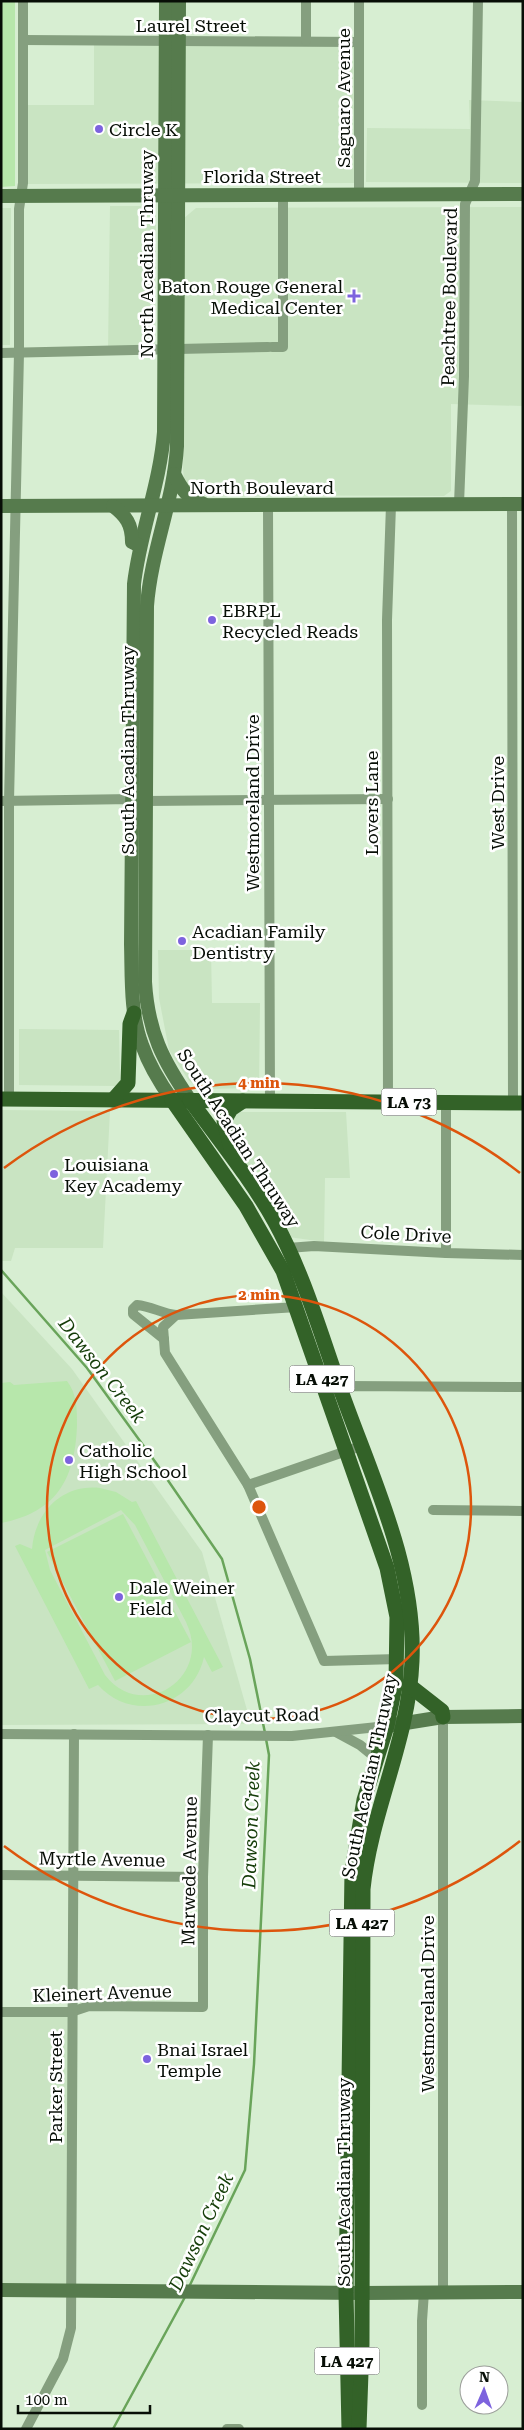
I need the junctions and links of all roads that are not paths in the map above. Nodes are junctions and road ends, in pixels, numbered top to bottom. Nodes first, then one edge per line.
1 (24, 1) edge
2 (166, 1) edge
3 (179, 1) edge
4 (306, 1) edge
5 (359, 1) edge
6 (478, 1) edge
7 (23, 40) junction
8 (173, 41) junction
9 (306, 41) junction
10 (359, 42) junction
11 (469, 194) junction
12 (523, 194) edge
13 (359, 195) junction
14 (1, 196) edge
15 (21, 196) junction
16 (165, 196) junction
17 (180, 196) junction
18 (283, 196) junction
19 (171, 350) junction
20 (1, 353) edge
21 (19, 353) junction
22 (174, 474) junction
23 (459, 504) junction
24 (517, 504) edge
25 (150, 505) junction
26 (391, 505) junction
27 (8, 506) edge
28 (113, 506) junction
29 (166, 506) junction
30 (208, 506) junction
31 (268, 506) junction
32 (140, 546) junction
33 (132, 799) junction
34 (388, 799) junction
35 (268, 800) junction
36 (5, 801) edge
37 (146, 801) junction
38 (134, 1013) junction
39 (5, 1100) edge
40 (113, 1100) junction
41 (172, 1100) junction
42 (190, 1100) junction
43 (243, 1101) junction
44 (270, 1101) junction
45 (388, 1102) junction
46 (446, 1102) junction
47 (518, 1103) edge
48 (236, 1163) junction
49 (288, 1248) junction
50 (446, 1253) junction
51 (523, 1255) edge
52 (297, 1307) junction
53 (176, 1315) junction
54 (164, 1339) junction
55 (523, 1386) edge
56 (335, 1393) junction
57 (354, 1448) junction
58 (248, 1485) junction
59 (433, 1510) dead end
60 (523, 1511) edge
61 (398, 1659) junction
62 (410, 1686) junction
63 (523, 1716) edge
64 (443, 1718) junction
65 (403, 1724) junction
66 (387, 1726) junction
67 (336, 1732) junction
68 (1, 1734) edge
69 (74, 1734) junction
70 (208, 1735) junction
71 (376, 1758) junction
72 (1, 1875) edge
73 (74, 1875) junction
74 (203, 1877) junction
75 (203, 2007) joint
76 (1, 2012) edge
77 (71, 2012) junction
78 (1, 2290) edge
79 (72, 2290) junction
80 (424, 2292) junction
81 (443, 2292) junction
82 (523, 2292) edge
83 (354, 2293) junction
84 (422, 2405) dead end
85 (26, 2429) edge
86 (227, 2429) edge
87 (238, 2429) edge
88 (349, 2429) edge
89 (359, 2429) edge

1 - 7 street
2 - 8 main road, North Acadian Thruway
3 - 8 main road, North Acadian Thruway
4 - 9 street
5 - 10 street, Saguaro Avenue
6 - 11 street, Peachtree Boulevard
7 - 8 street, Laurel Street
7 - 15 street
8 - 9 street, Laurel Street
8 - 16 main road, North Acadian Thruway
8 - 17 main road, North Acadian Thruway
9 - 10 street, Laurel Street
10 - 13 street, Saguaro Avenue
11 - 12 main road, Florida Street
11 - 13 main road, Florida Street
11 - 23 street, Peachtree Boulevard
13 - 18 main road, Florida Street
14 - 15 main road, Florida Street
15 - 16 main road, Florida Street
15 - 21 street
16 - 17 main road, Florida Street
16 - 19 main road, North Acadian Thruway
17 - 18 main road, Florida Street
17 - 19 main road, North Acadian Thruway
18 - 19 street
19 - 21 street
19 - 22 main road, North Acadian Thruway
19 - 25 main road, North Acadian Thruway
20 - 21 street
21 - 27 street
22 - 29 main road, North Acadian Thruway
22 - 30 main road
23 - 24 main road, North Boulevard
23 - 26 main road, North Boulevard
24 - 47 street, West Drive
25 - 28 main road, North Boulevard
25 - 29 main road, North Boulevard
25 - 32 main road, South Acadian Thruway / LA 427
26 - 31 main road, North Boulevard
26 - 34 street, Lovers Lane
27 - 28 main road, North Boulevard
27 - 36 street
28 - 32 main road
29 - 30 main road, North Boulevard
29 - 37 main road, South Acadian Thruway
30 - 31 main road, North Boulevard
31 - 35 street, Westmoreland Drive
32 - 33 main road, South Acadian Thruway / LA 427
33 - 36 street
33 - 37 street
33 - 38 main road, South Acadian Thruway / LA 427
34 - 35 street
34 - 45 street, Lovers Lane
35 - 37 street
35 - 44 street, Westmoreland Drive
36 - 39 street
37 - 42 main road, South Acadian Thruway
38 - 40 main road
38 - 41 main road, South Acadian Thruway / LA 427
39 - 40 main road, LA 73
40 - 41 main road, LA 73
41 - 42 main road, LA 73
41 - 52 main road, South Acadian Thruway / LA 427
42 - 43 main road, LA 73
42 - 48 main road, South Acadian Thruway / LA 427
43 - 44 main road, LA 73
43 - 48 main road
44 - 45 main road, LA 73
45 - 46 main road, LA 73
46 - 47 main road, LA 73
46 - 50 street
48 - 49 main road, South Acadian Thruway / LA 427
49 - 50 street, Cole Drive
49 - 56 main road, South Acadian Thruway / LA 427
50 - 51 street, Cole Drive
52 - 53 street
52 - 56 main road, South Acadian Thruway / LA 427
53 - 54 street
53 - 54 street
54 - 58 street
55 - 56 street
56 - 57 main road, South Acadian Thruway / LA 427
57 - 58 street
57 - 61 main road, South Acadian Thruway / LA 427
57 - 62 main road, South Acadian Thruway / LA 427
58 - 61 street
59 - 60 street
61 - 66 main road, South Acadian Thruway / LA 427
62 - 64 main road
62 - 65 main road, South Acadian Thruway / LA 427
63 - 64 main road, Claycut Road
64 - 65 main road, Claycut Road
64 - 81 street, Westmoreland Drive
65 - 66 main road, Claycut Road
65 - 83 main road, South Acadian Thruway / LA 427
66 - 67 street, Claycut Road
66 - 71 main road, South Acadian Thruway / LA 427
67 - 70 street, Claycut Road
67 - 71 street
68 - 69 street, Claycut Road
69 - 70 street, Claycut Road
69 - 73 street, Parker Street
70 - 74 street, Marwede Avenue
71 - 83 main road, South Acadian Thruway / LA 427
72 - 73 street, Myrtle Avenue
73 - 74 street, Myrtle Avenue
73 - 77 street, Parker Street
74 - 75 street, Marwede Avenue
75 - 77 street, Kleinert Avenue
76 - 77 street, Kleinert Avenue
77 - 79 street, Parker Street
78 - 79 main road
79 - 83 main road
79 - 85 street, Parker Street
80 - 81 main road
80 - 83 main road
80 - 84 street
81 - 82 main road
83 - 88 main road, South Acadian Thruway / LA 427
83 - 89 main road, South Acadian Thruway / LA 427
86 - 87 street

